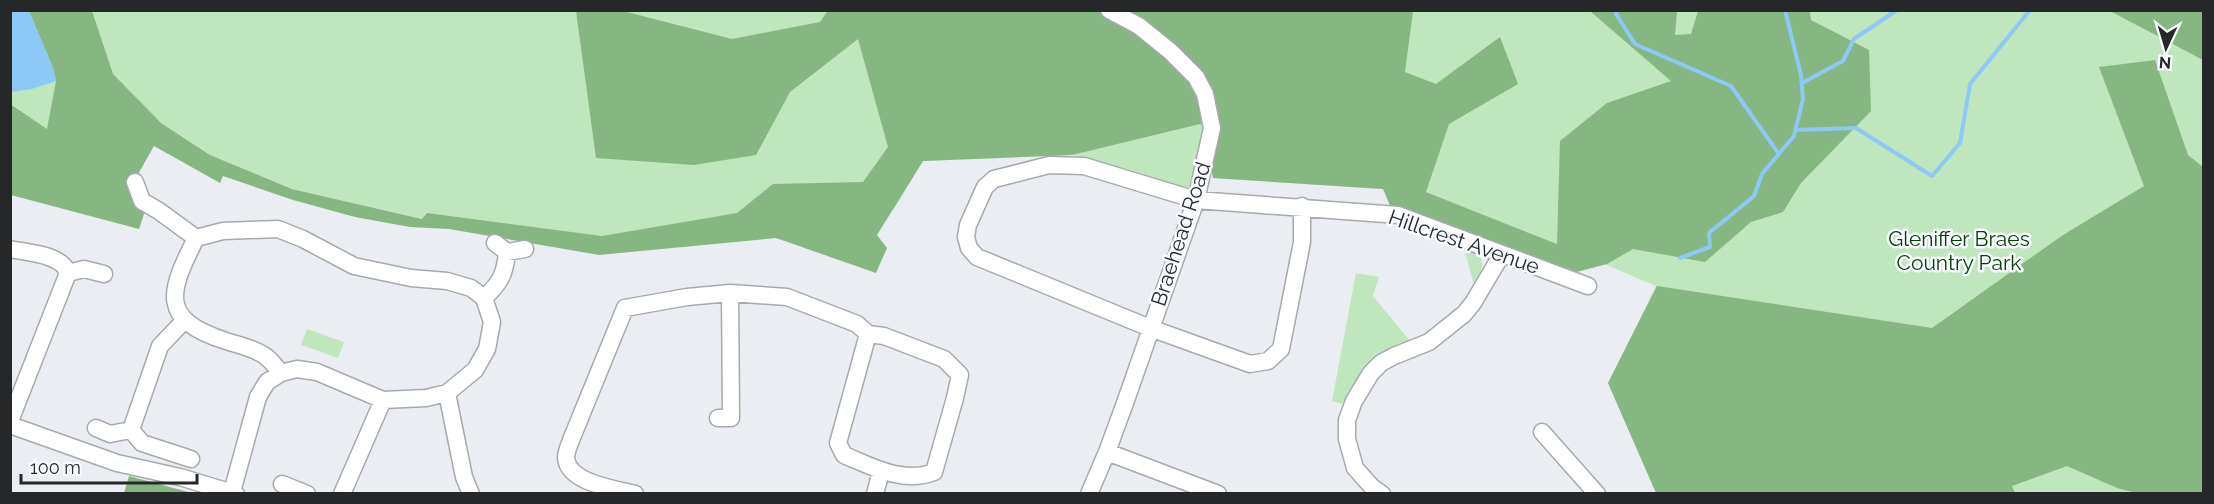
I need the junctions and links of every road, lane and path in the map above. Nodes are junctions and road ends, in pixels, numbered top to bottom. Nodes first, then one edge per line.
1 (1109, 10) edge
2 (135, 182) dead end
3 (1196, 200) junction
4 (1302, 206) junction
5 (196, 238) junction
6 (10, 249) edge
7 (525, 249) dead end
8 (1502, 254) junction
9 (68, 273) junction
10 (104, 274) dead end
11 (1588, 286) dead end
12 (730, 293) junction
13 (484, 298) junction
14 (185, 320) junction
15 (1150, 328) junction
16 (868, 334) junction
17 (281, 373) junction
18 (447, 393) junction
19 (382, 400) junction
20 (718, 418) dead end
21 (10, 423) edge
22 (96, 428) dead end
23 (130, 430) junction
24 (1542, 432) dead end
25 (1107, 452) junction
26 (191, 459) dead end
27 (881, 471) junction
28 (282, 484) dead end
29 (234, 493) edge
30 (307, 494) edge
31 (342, 494) edge
32 (471, 494) edge
33 (635, 494) edge
34 (875, 494) edge
35 (1089, 494) edge
36 (1218, 494) edge
37 (1382, 494) edge
38 (1597, 494) edge

1 - 3 street, Braehead Road
2 - 5 street
3 - 4 street, Hillcrest Avenue
3 - 15 street, Braehead Road
3 - 15 street, Hillcrest Avenue
4 - 8 street, Hillcrest Avenue
4 - 15 street
5 - 13 street
5 - 14 street
6 - 9 street
7 - 13 street
8 - 11 street, Hillcrest Avenue
8 - 37 street
9 - 10 street
9 - 21 street
12 - 16 street
12 - 20 street
12 - 33 street
13 - 18 street
14 - 17 street
14 - 23 street
15 - 25 street, Braehead Road
16 - 27 street
16 - 27 street
17 - 19 street
17 - 29 street
18 - 19 street
18 - 32 street
19 - 31 street
21 - 29 street
22 - 23 street
23 - 26 street
24 - 38 street
25 - 35 street, Braehead Road
25 - 36 street
27 - 34 street
28 - 30 street

